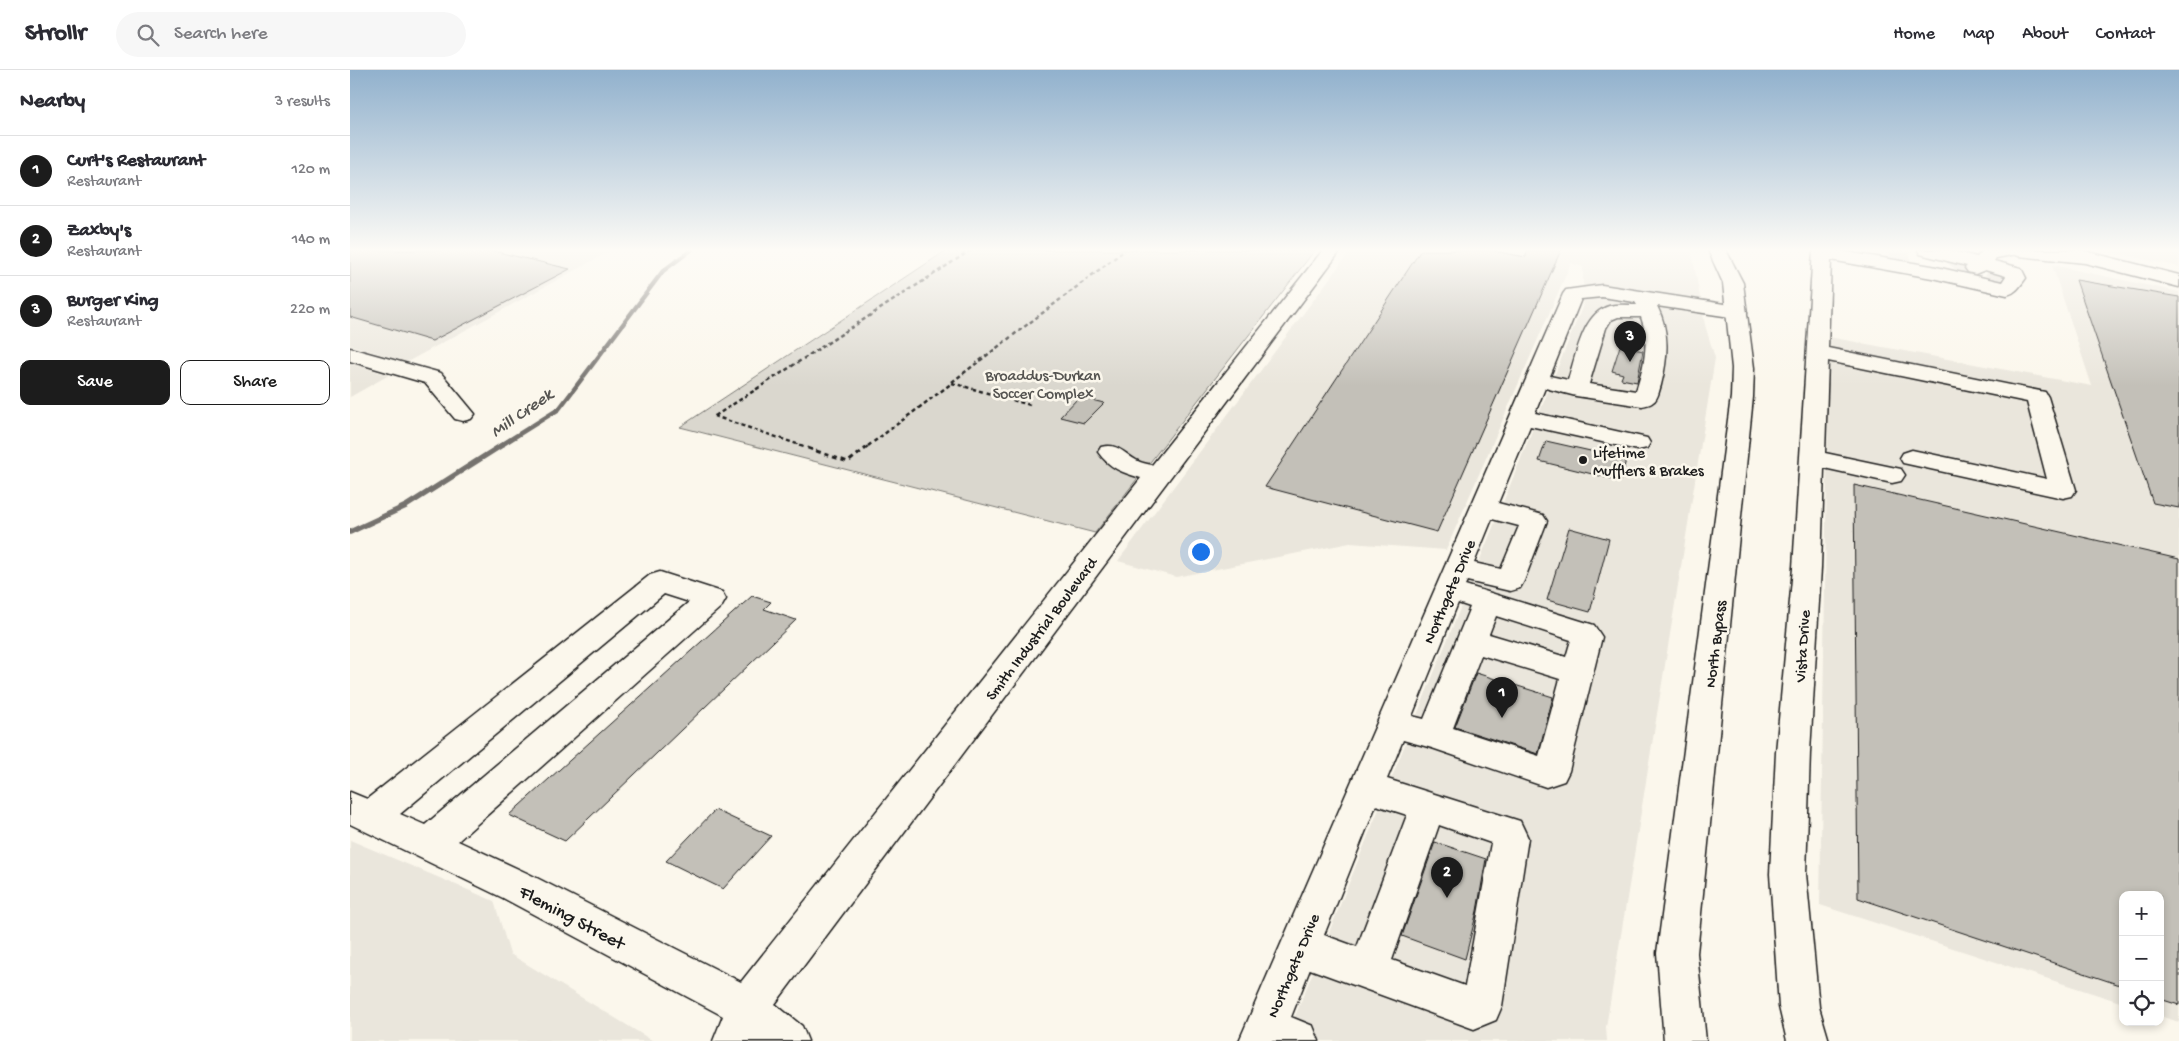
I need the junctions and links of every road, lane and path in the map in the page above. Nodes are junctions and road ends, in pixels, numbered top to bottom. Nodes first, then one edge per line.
1 (901, 295) edge
2 (1066, 295) edge
3 (1297, 295) edge
4 (1572, 295) edge
5 (1617, 295) edge
6 (1735, 295) edge
7 (1820, 295) edge
8 (1647, 304) junction
9 (1737, 312) junction
10 (1817, 352) junction
11 (350, 354) edge
12 (1537, 379) junction
13 (952, 383) junction
14 (1576, 389) junction
15 (1030, 405) dead end
16 (464, 414) dead end
17 (1521, 417) junction
18 (1638, 443) dead end
19 (1110, 452) dead end
20 (1812, 458) junction
21 (1912, 458) dead end
22 (1157, 474) junction
23 (1892, 475) dead end
24 (1483, 508) junction
25 (1453, 580) junction
26 (1486, 603) junction
27 (1470, 640) junction
28 (1579, 673) junction
29 (1393, 724) junction
30 (1434, 735) junction
31 (1367, 787) junction
32 (1428, 806) junction
33 (360, 812) edge
34 (429, 844) junction
35 (1300, 946) junction
36 (1368, 972) junction
37 (741, 1024) edge
38 (1275, 1037) edge
39 (787, 1041) edge
40 (1685, 1041) edge
41 (1808, 1041) edge

1 - 13 path
2 - 13 path
3 - 22 main road, Smith Industrial Boulevard
4 - 12 main road, Northgate Drive
5 - 8 main road, Northgate Drive
6 - 9 main road, North Bypass
7 - 10 main road, Vista Drive
8 - 9 main road, Northgate Drive
8 - 14 main road
8 - 14 main road
9 - 40 main road, North Bypass
10 - 20 main road, Vista Drive
10 - 21 main road
11 - 16 main road
12 - 14 main road
12 - 17 main road, Northgate Drive
13 - 15 path
17 - 18 main road
17 - 24 main road, Northgate Drive
19 - 22 main road
20 - 23 main road
20 - 41 main road, Vista Drive
22 - 37 main road, Smith Industrial Boulevard
24 - 25 main road, Northgate Drive
24 - 25 main road
25 - 26 main road
25 - 29 main road, Northgate Drive
26 - 27 main road
26 - 28 main road
27 - 28 main road
27 - 30 main road
28 - 30 main road
29 - 30 main road
29 - 31 main road, Northgate Drive
31 - 32 main road
31 - 35 main road, Northgate Drive
32 - 36 main road
32 - 36 main road
33 - 34 main road, Fleming Street
33 - 34 main road
34 - 37 main road, Fleming Street
35 - 36 main road
35 - 38 main road, Northgate Drive
37 - 39 main road, Fleming Street

